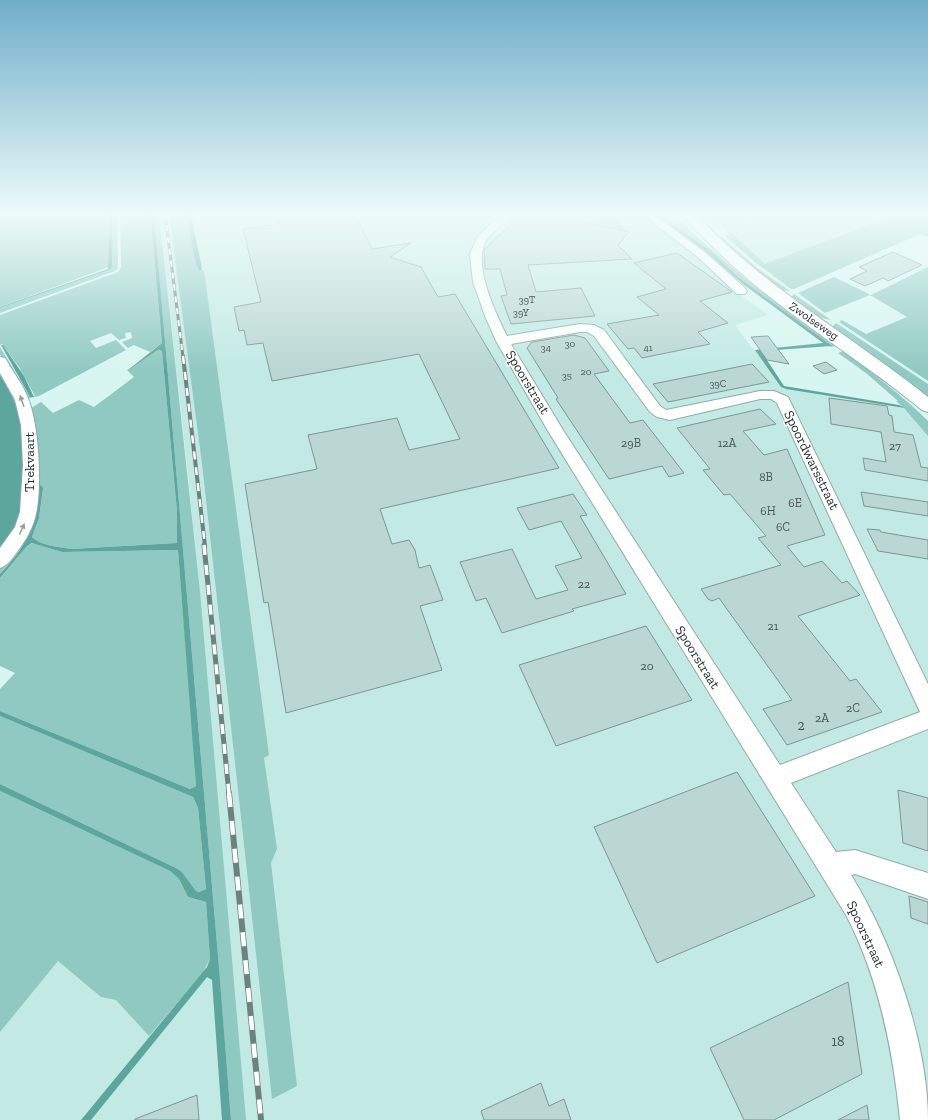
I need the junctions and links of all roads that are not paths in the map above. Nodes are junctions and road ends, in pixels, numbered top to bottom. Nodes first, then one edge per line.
1 (477, 265) edge
2 (713, 265) edge
3 (740, 265) edge
4 (741, 292) dead end
5 (503, 341) junction
6 (0, 361) edge
7 (928, 406) edge
8 (0, 561) edge
9 (928, 706) edge
10 (928, 719) edge
11 (775, 778) junction
12 (830, 865) junction
13 (928, 886) edge
14 (915, 1120) edge

1 - 5 street, Spoorstraat
2 - 4 street
3 - 7 main road, Zwolseweg
5 - 9 street, Spoordwarsstraat
5 - 11 street, Spoorstraat
8 -> 6 street, Trekvaart
10 - 11 street
11 - 12 street, Spoorstraat
12 - 13 street
12 - 14 street, Spoorstraat

